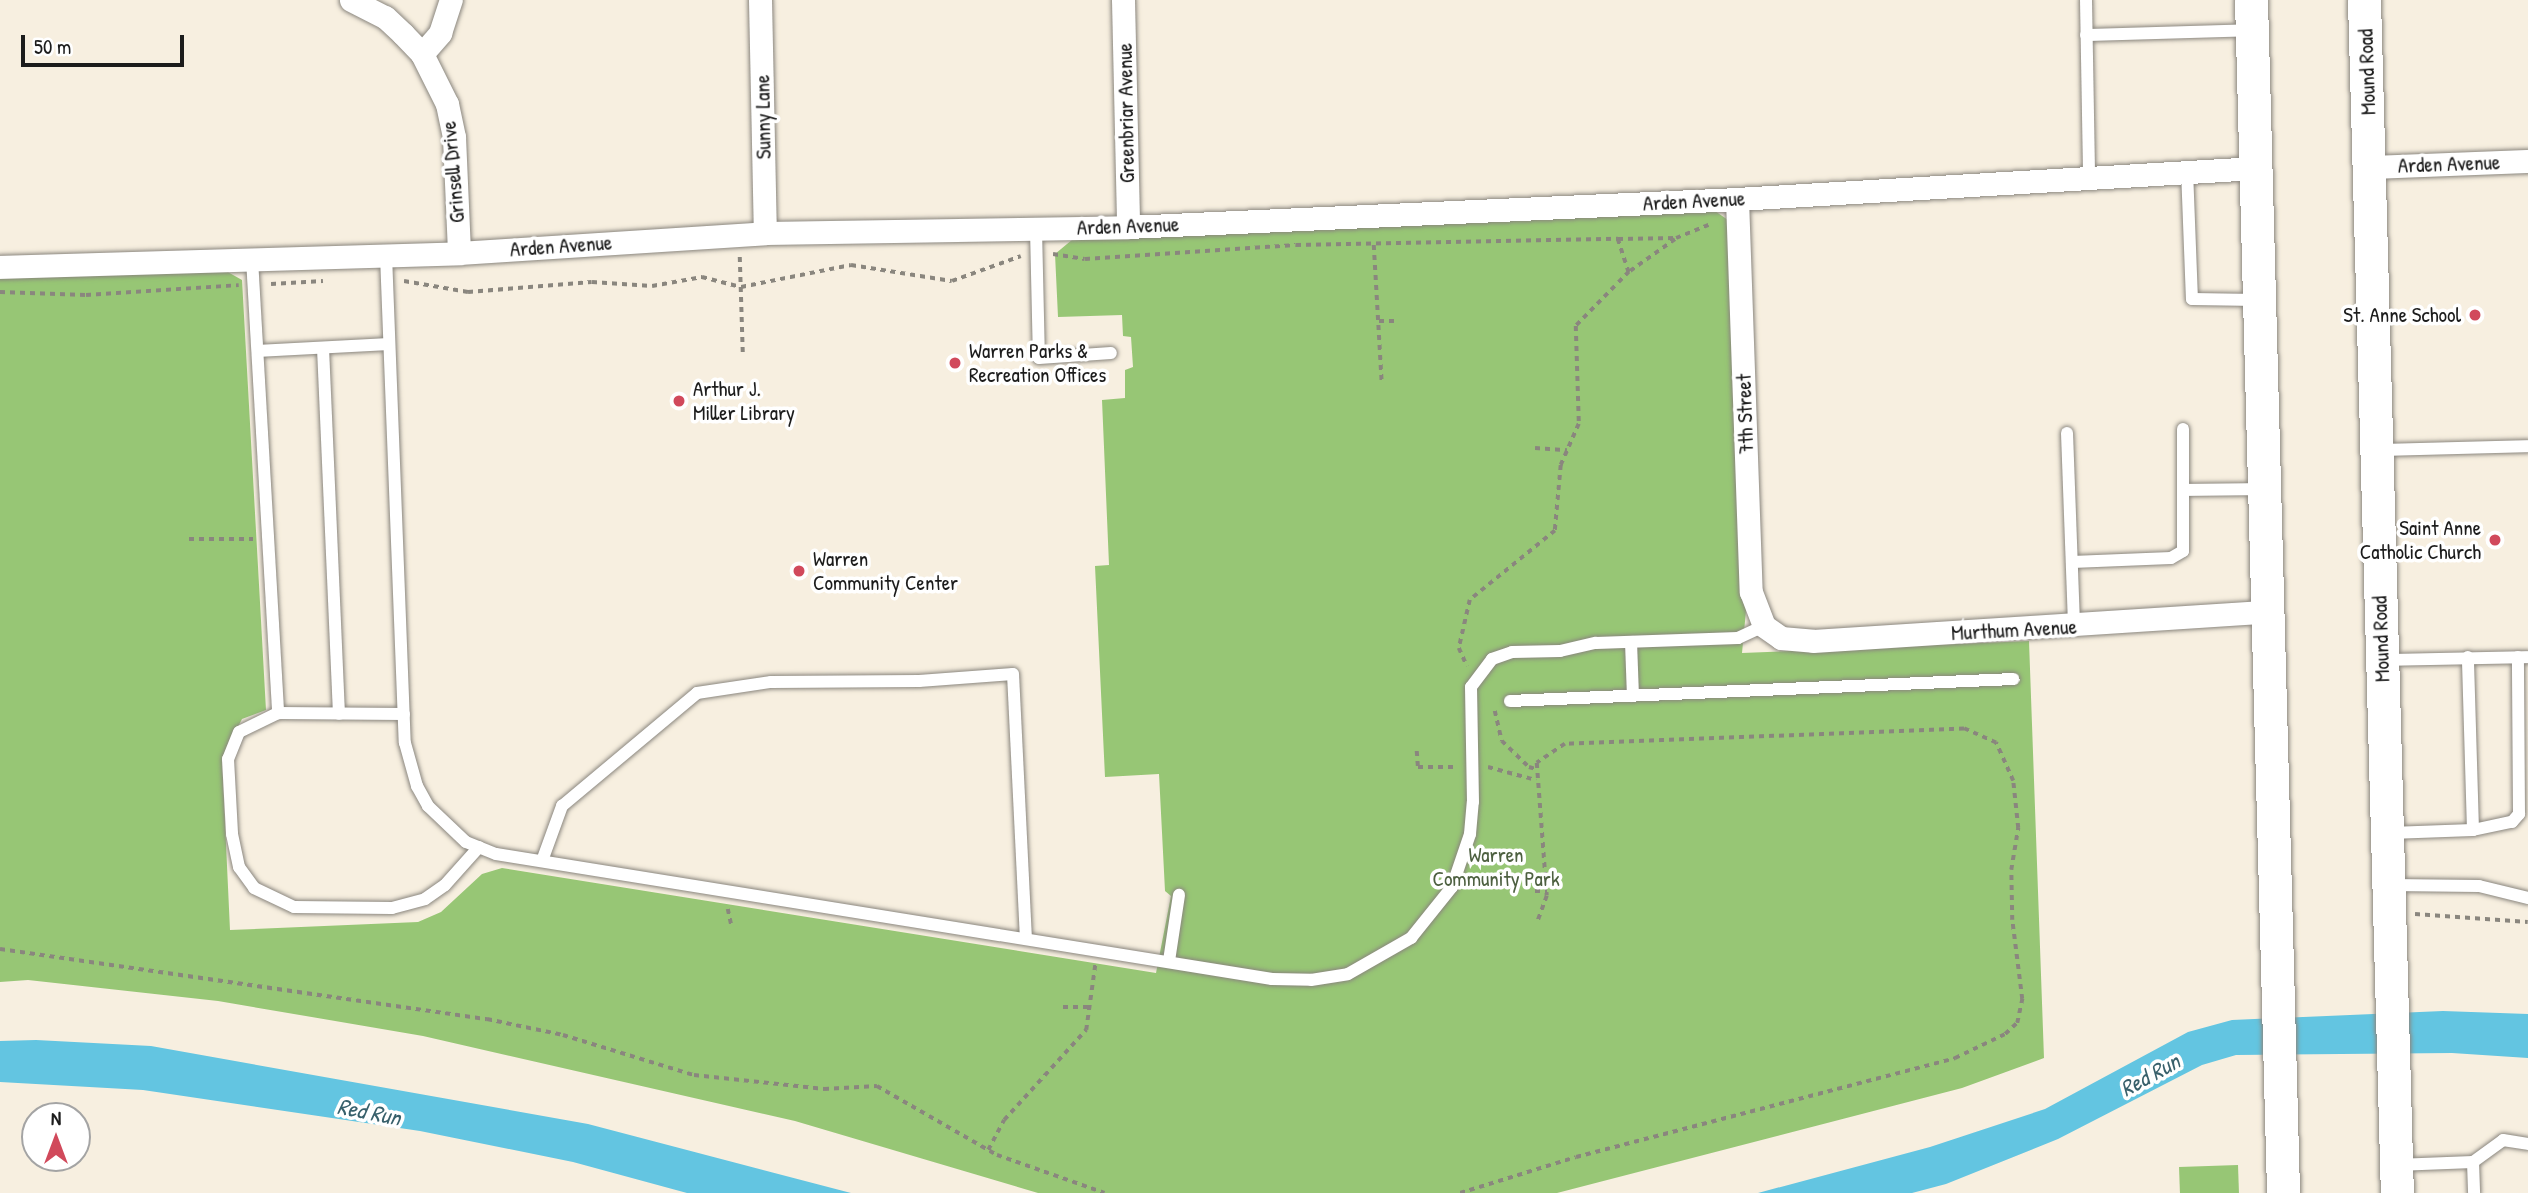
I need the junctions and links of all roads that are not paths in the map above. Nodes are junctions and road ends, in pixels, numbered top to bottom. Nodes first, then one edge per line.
1 (351, 0) edge
2 (451, 0) edge
3 (760, 0) edge
4 (1123, 0) edge
5 (2086, 0) edge
6 (2364, 0) edge
7 (379, 5) edge
8 (2252, 15) edge
9 (2086, 35) junction
10 (422, 54) junction
11 (2528, 161) edge
12 (2370, 167) junction
13 (2255, 168) junction
14 (2187, 170) junction
15 (2090, 177) junction
16 (1737, 199) junction
17 (1128, 227) junction
18 (1036, 229) junction
19 (765, 233) junction
20 (459, 253) junction
21 (386, 255) junction
22 (252, 259) junction
23 (0, 267) edge
24 (2258, 300) junction
25 (388, 344) junction
26 (323, 348) junction
27 (258, 351) junction
28 (1111, 354) dead end
29 (2183, 429) dead end
30 (2067, 433) dead end
31 (2528, 446) edge
32 (2376, 450) junction
33 (2263, 489) junction
34 (2185, 490) junction
35 (2072, 562) junction
36 (2267, 612) junction
37 (1764, 626) junction
38 (2074, 626) junction
39 (1631, 642) junction
40 (2468, 657) junction
41 (2523, 657) edge
42 (2381, 660) junction
43 (2014, 679) dead end
44 (1633, 696) junction
45 (1510, 701) dead end
46 (278, 713) junction
47 (339, 714) junction
48 (404, 714) junction
49 (2473, 830) junction
50 (2386, 833) junction
51 (479, 847) junction
52 (542, 861) junction
53 (1179, 895) dead end
54 (2528, 898) edge
55 (2388, 899) junction
56 (1026, 939) junction
57 (1169, 961) junction
58 (2528, 1144) edge
59 (2473, 1162) junction
60 (2396, 1179) edge
61 (2283, 1193) edge
62 (2474, 1193) edge

1 - 7 street, Grinsell Drive
2 - 10 street
3 - 19 street, Sunny Lane
4 - 17 street, Greenbriar Avenue
5 - 9 lane
6 - 12 main road, Mound Road
7 - 10 street, Grinsell Drive
8 - 9 lane
8 - 13 main road
9 - 15 lane
10 - 20 street, Grinsell Drive
11 - 12 street, Arden Avenue
12 - 32 main road, Mound Road
13 - 14 street, Arden Avenue
13 - 24 main road
14 - 15 street, Arden Avenue
14 - 24 lane
15 - 16 street, Arden Avenue
16 - 17 street, Arden Avenue
16 - 37 street, 7th Street
17 - 18 street, Arden Avenue
18 - 19 street, Arden Avenue
18 - 28 lane
19 - 20 street, Arden Avenue
20 - 21 street, Arden Avenue
21 - 22 street, Arden Avenue
21 - 25 lane
22 - 23 street, Arden Avenue
22 - 27 lane
24 - 33 main road
25 - 26 lane
25 - 48 lane
26 - 27 lane
26 - 47 lane
27 - 46 lane
29 - 34 lane
30 - 35 lane
31 - 32 lane
32 - 42 main road, Mound Road
33 - 34 lane
33 - 36 main road
34 - 35 lane
35 - 38 lane
36 - 38 street, Murthum Avenue
36 - 61 main road
37 - 38 street, Murthum Avenue
37 - 39 lane
39 - 44 lane
39 - 57 lane
40 - 41 lane
40 - 42 lane
40 - 49 lane
41 - 49 lane
42 - 50 main road, Mound Road
43 - 44 lane
44 - 45 lane
46 - 47 lane
46 - 51 lane
47 - 48 lane
48 - 51 lane
49 - 50 lane
50 - 55 main road, Mound Road
51 - 52 lane
52 - 56 lane
52 - 56 lane
53 - 57 lane
54 - 55 lane
55 - 60 main road, Mound Road
56 - 57 lane
58 - 59 lane
59 - 60 lane
59 - 62 lane

